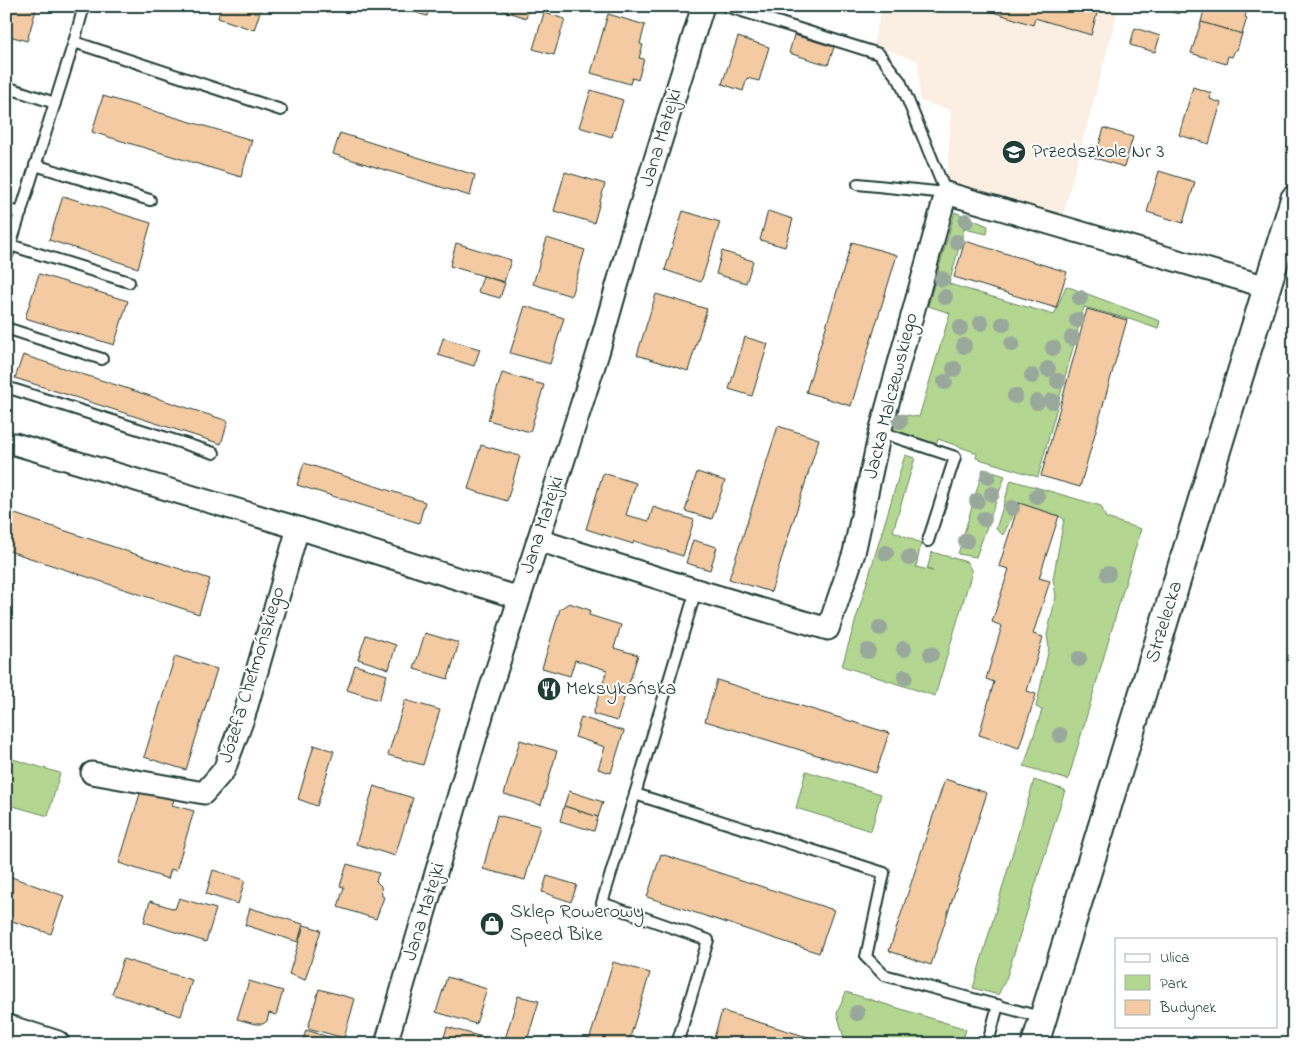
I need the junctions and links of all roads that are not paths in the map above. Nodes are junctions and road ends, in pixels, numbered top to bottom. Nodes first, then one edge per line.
1 (84, 6) edge
2 (703, 6) edge
3 (726, 6) edge
4 (74, 42) junction
5 (6, 87) edge
6 (55, 102) junction
7 (281, 110) dead end
8 (35, 165) junction
9 (858, 184) dead end
10 (946, 193) junction
11 (1294, 199) edge
12 (150, 200) dead end
13 (6, 208) edge
14 (21, 213) junction
15 (10, 245) junction
16 (6, 259) edge
17 (129, 282) dead end
18 (1267, 287) junction
19 (6, 328) edge
20 (102, 359) dead end
21 (6, 387) edge
22 (880, 432) junction
23 (6, 444) edge
24 (214, 453) dead end
25 (298, 528) junction
26 (538, 540) junction
27 (928, 541) dead end
28 (696, 590) junction
29 (520, 598) junction
30 (92, 773) dead end
31 (635, 794) junction
32 (998, 1005) junction
33 (1044, 1018) junction
34 (7, 1030) edge
35 (56, 1044) edge
36 (386, 1044) edge
37 (677, 1044) edge
38 (990, 1044) edge
39 (1035, 1044) edge

1 - 4 lane
2 - 26 street, Jana Matejki
3 - 10 lane
4 - 6 lane
4 - 7 lane
5 - 6 lane
6 - 8 lane
8 - 12 lane
8 - 14 lane
9 - 10 lane
10 - 18 street
10 - 22 street, Jacka Malczewskiego
11 - 18 street, Strzelecka
13 - 14 lane
14 - 15 lane
15 - 16 lane
15 - 17 lane
18 - 33 street, Strzelecka
19 - 20 lane
21 - 24 lane
22 - 27 lane
22 - 28 street, Jacka Malczewskiego
23 - 25 street
25 - 29 street
25 - 30 street, Józefa Chełmońskiego
26 - 28 street, Jacka Malczewskiego
26 - 29 street, Jana Matejki
28 - 31 lane
29 - 36 street, Jana Matejki
31 - 32 lane
31 - 37 lane
32 - 33 lane
32 - 38 lane
33 - 39 street, Strzelecka
34 - 35 street

